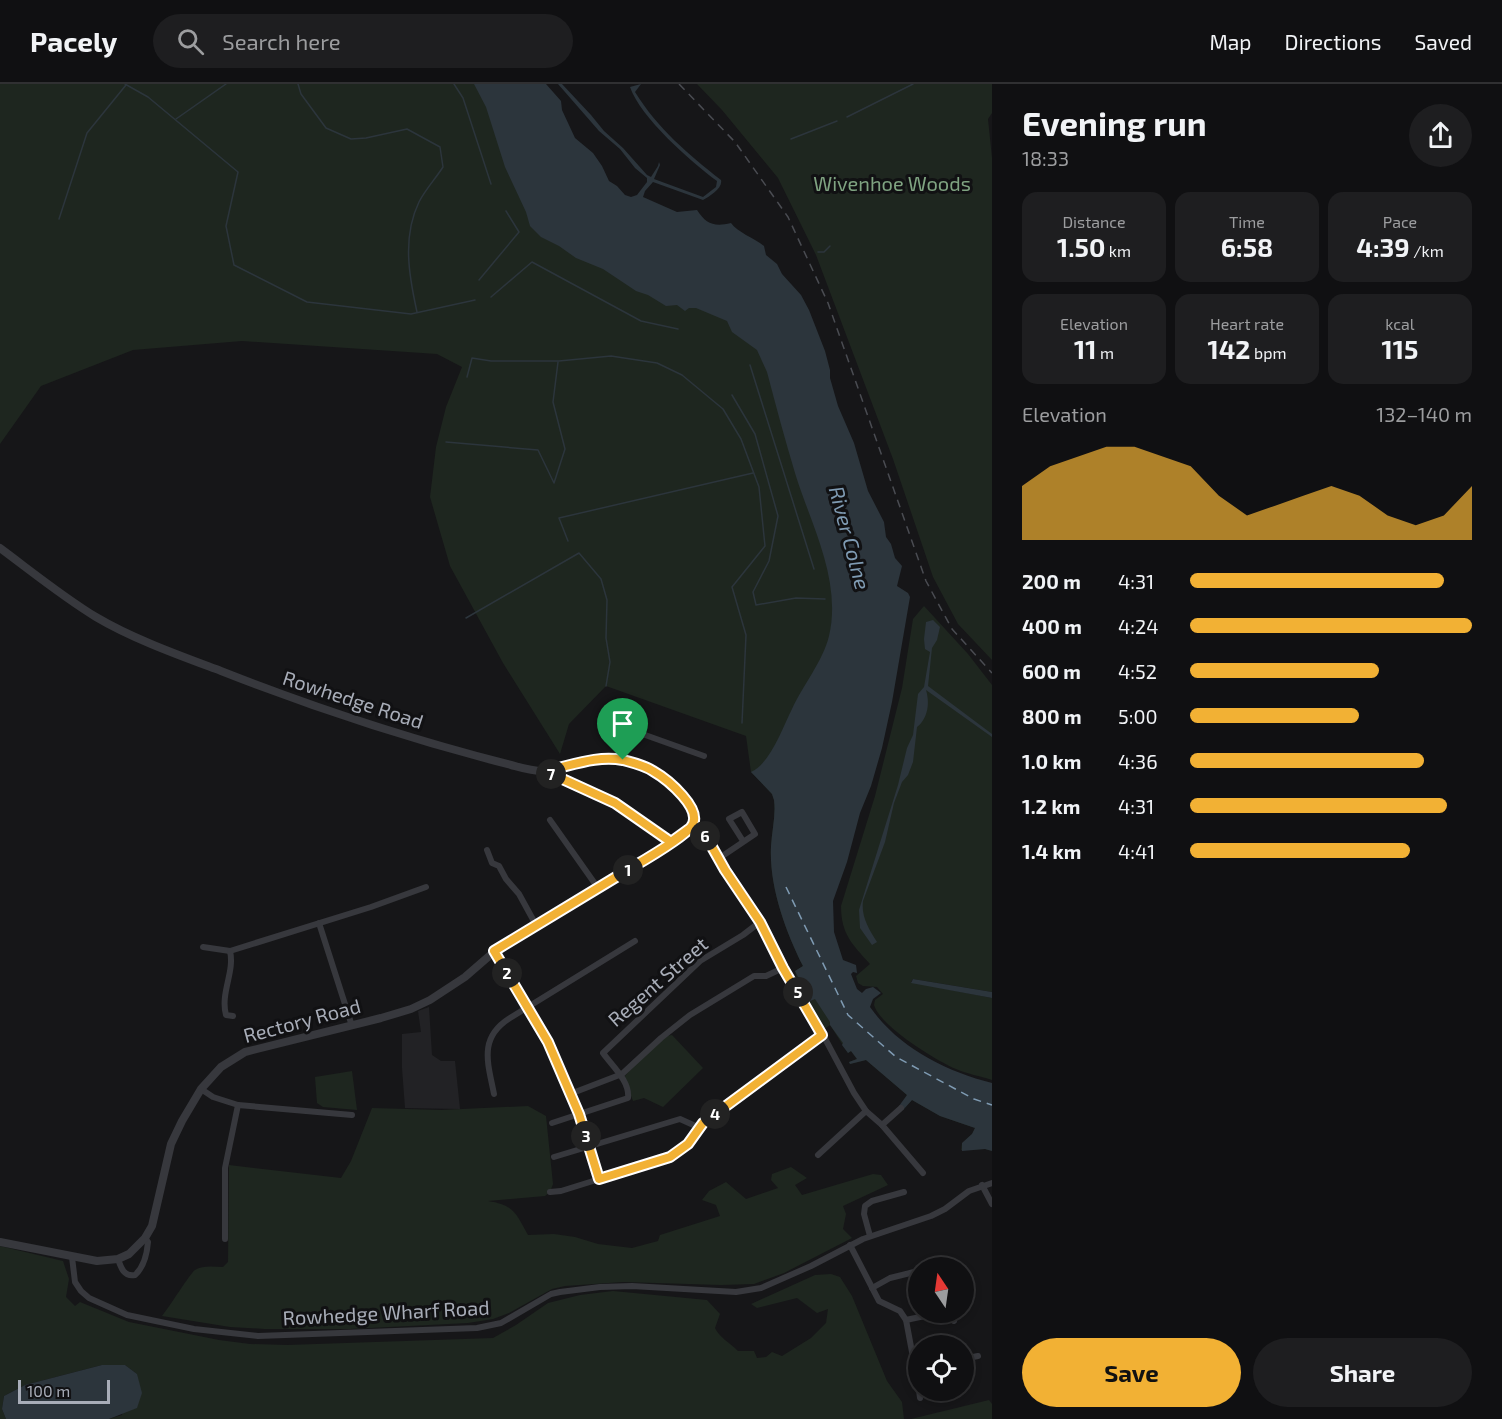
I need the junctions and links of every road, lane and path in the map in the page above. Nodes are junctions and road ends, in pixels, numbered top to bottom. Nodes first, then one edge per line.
1 (0, 548) edge
2 (620, 726) dead end
3 (633, 731) junction
4 (704, 756) dead end
5 (623, 760) junction
6 (545, 771) junction
7 (550, 820) dead end
8 (693, 826) junction
9 (742, 841) junction
10 (671, 842) junction
11 (487, 850) dead end
12 (718, 859) junction
13 (426, 887) dead end
14 (598, 888) junction
15 (760, 922) junction
16 (319, 923) junction
17 (536, 925) junction
18 (636, 941) dead end
19 (202, 947) dead end
20 (230, 951) junction
21 (494, 951) junction
22 (783, 968) junction
23 (528, 1008) junction
24 (227, 1017) dead end
25 (352, 1026) junction
26 (822, 1035) junction
27 (620, 1075) junction
28 (201, 1089) junction
29 (494, 1094) dead end
30 (570, 1094) junction
31 (238, 1105) junction
32 (901, 1108) dead end
33 (867, 1111) junction
34 (579, 1114) junction
35 (352, 1115) dead end
36 (552, 1123) dead end
37 (882, 1125) junction
38 (700, 1128) junction
39 (589, 1146) junction
40 (818, 1155) dead end
41 (554, 1157) dead end
42 (923, 1173) dead end
43 (599, 1179) junction
44 (992, 1182) edge
45 (982, 1185) junction
46 (550, 1192) dead end
47 (904, 1192) dead end
48 (992, 1204) edge
49 (870, 1236) junction
50 (146, 1238) junction
51 (225, 1239) dead end
52 (0, 1242) edge
53 (850, 1245) junction
54 (72, 1257) junction
55 (118, 1259) junction
56 (908, 1274) edge
57 (872, 1288) junction
58 (906, 1320) joint
59 (909, 1335) edge
60 (978, 1356) dead end
61 (974, 1357) edge

1 - 6 street, Rowhedge Road
2 - 3 street
3 - 4 street
3 - 5 street
5 - 6 street, Rowhedge Road
5 - 8 street, Rowhedge Road
6 - 10 street
7 - 14 street
8 - 10 street, Rectory Road
8 - 12 street
9 - 9 street
9 - 12 street
10 - 14 street, Rectory Road
11 - 17 street
12 - 15 street
13 - 16 street
14 - 17 street, Rectory Road
15 - 22 street
15 - 27 street, Regent Street
16 - 20 street
16 - 25 street
17 - 21 street, Rectory Road
18 - 23 street
19 - 20 street
20 - 24 street
21 - 23 street
21 - 25 street, Rectory Road
22 - 26 street
22 - 27 street
23 - 29 street
23 - 30 street
25 - 28 street, Rectory Road
26 - 33 street
26 - 38 street
27 - 30 street
27 - 34 street
28 - 31 street
28 - 50 street, Rectory Road
30 - 34 street
31 - 35 street
31 - 51 street
32 - 37 street
33 - 37 street
33 - 40 street
34 - 36 street
34 - 39 street
37 - 42 street
38 - 39 street
38 - 43 street
39 - 41 street
39 - 43 street
43 - 46 street
44 - 45 street, Rowhedge Wharf Road
45 - 48 street
45 - 49 street, Rowhedge Wharf Road
47 - 49 street
49 - 53 street, Rowhedge Wharf Road
50 - 55 street
50 - 55 street, Rectory Road
52 - 54 street
53 - 54 street, Rowhedge Wharf Road
53 - 57 street
54 - 55 street
56 - 57 street
57 - 58 street
58 - 59 street
60 - 61 street

